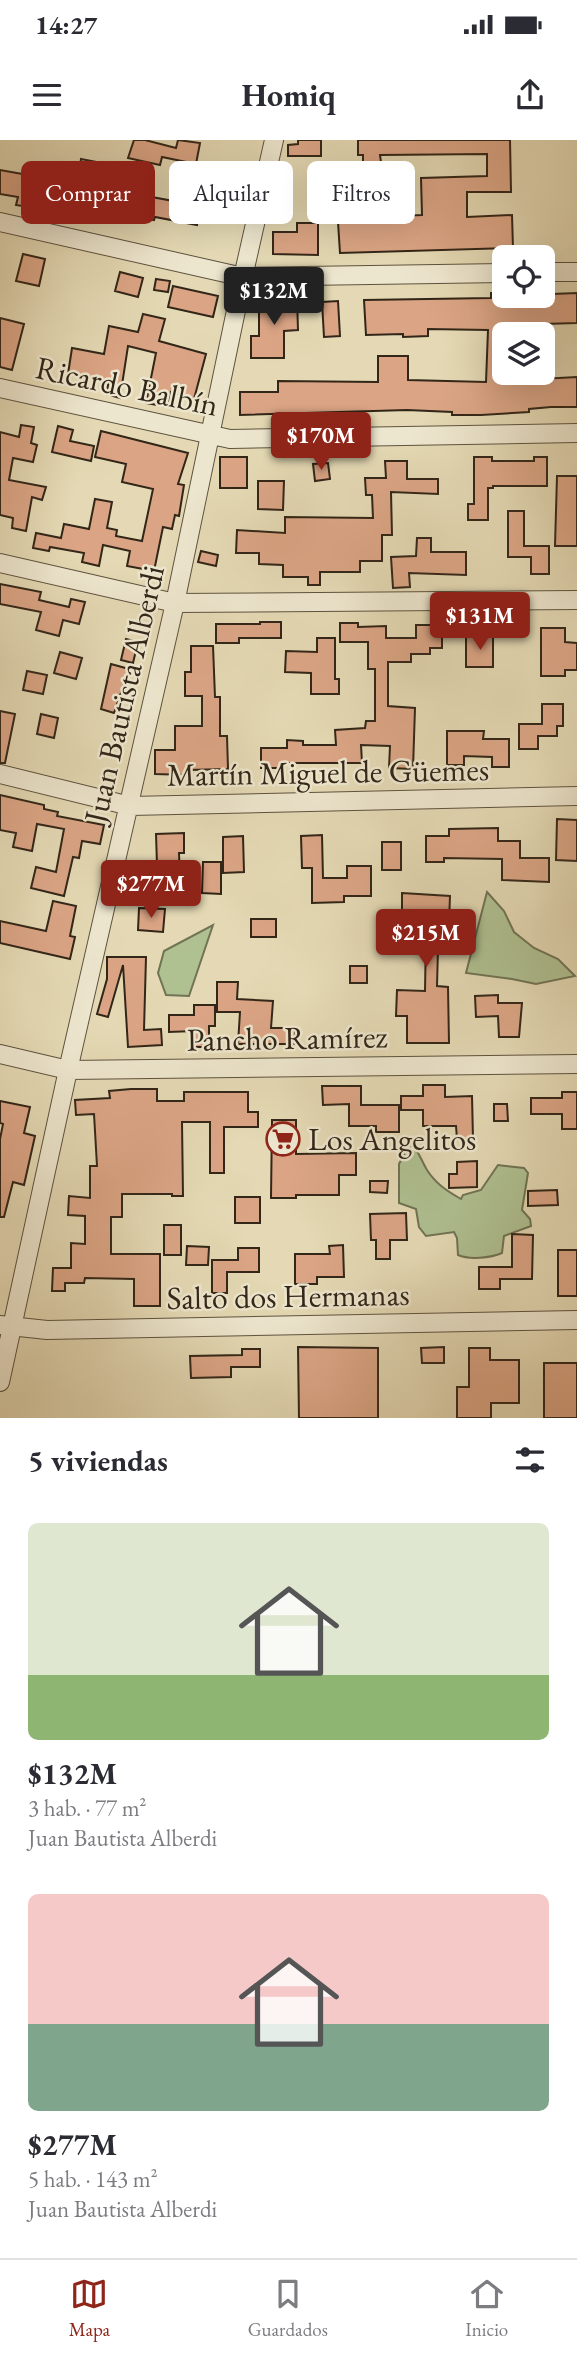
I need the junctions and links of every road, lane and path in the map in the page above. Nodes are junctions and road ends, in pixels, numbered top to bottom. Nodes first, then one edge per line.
1 (274, 140) edge
2 (0, 222) edge
3 (555, 272) edge
4 (577, 272) edge
5 (492, 273) edge
6 (243, 277) junction
7 (0, 388) edge
8 (577, 433) edge
9 (211, 436) junction
10 (0, 563) edge
11 (577, 600) edge
12 (175, 603) junction
13 (0, 774) edge
14 (577, 796) edge
15 (130, 806) junction
16 (0, 1054) edge
17 (577, 1065) edge
18 (68, 1070) junction
19 (577, 1320) edge
20 (6, 1326) edge
21 (0, 1382) edge

1 - 6 street, Juan Bautista Alberdi
2 - 6 street
3 - 4 street
5 - 6 street
6 - 9 street, Juan Bautista Alberdi
7 - 9 street, Ricardo Balbín
8 - 9 street, Ricardo Balbín
9 - 12 street, Juan Bautista Alberdi
10 - 12 street
11 - 12 street
12 - 15 street, Juan Bautista Alberdi
13 - 15 street, Martín Miguel de Güemes
14 - 15 street, Martín Miguel de Güemes
15 - 18 street, Juan Bautista Alberdi
16 - 18 street, Pancho Ramírez
17 - 18 street, Pancho Ramírez
18 - 20 street, Juan Bautista Alberdi
19 - 20 street, Salto dos Hermanas
20 - 21 street, Juan Bautista Alberdi

